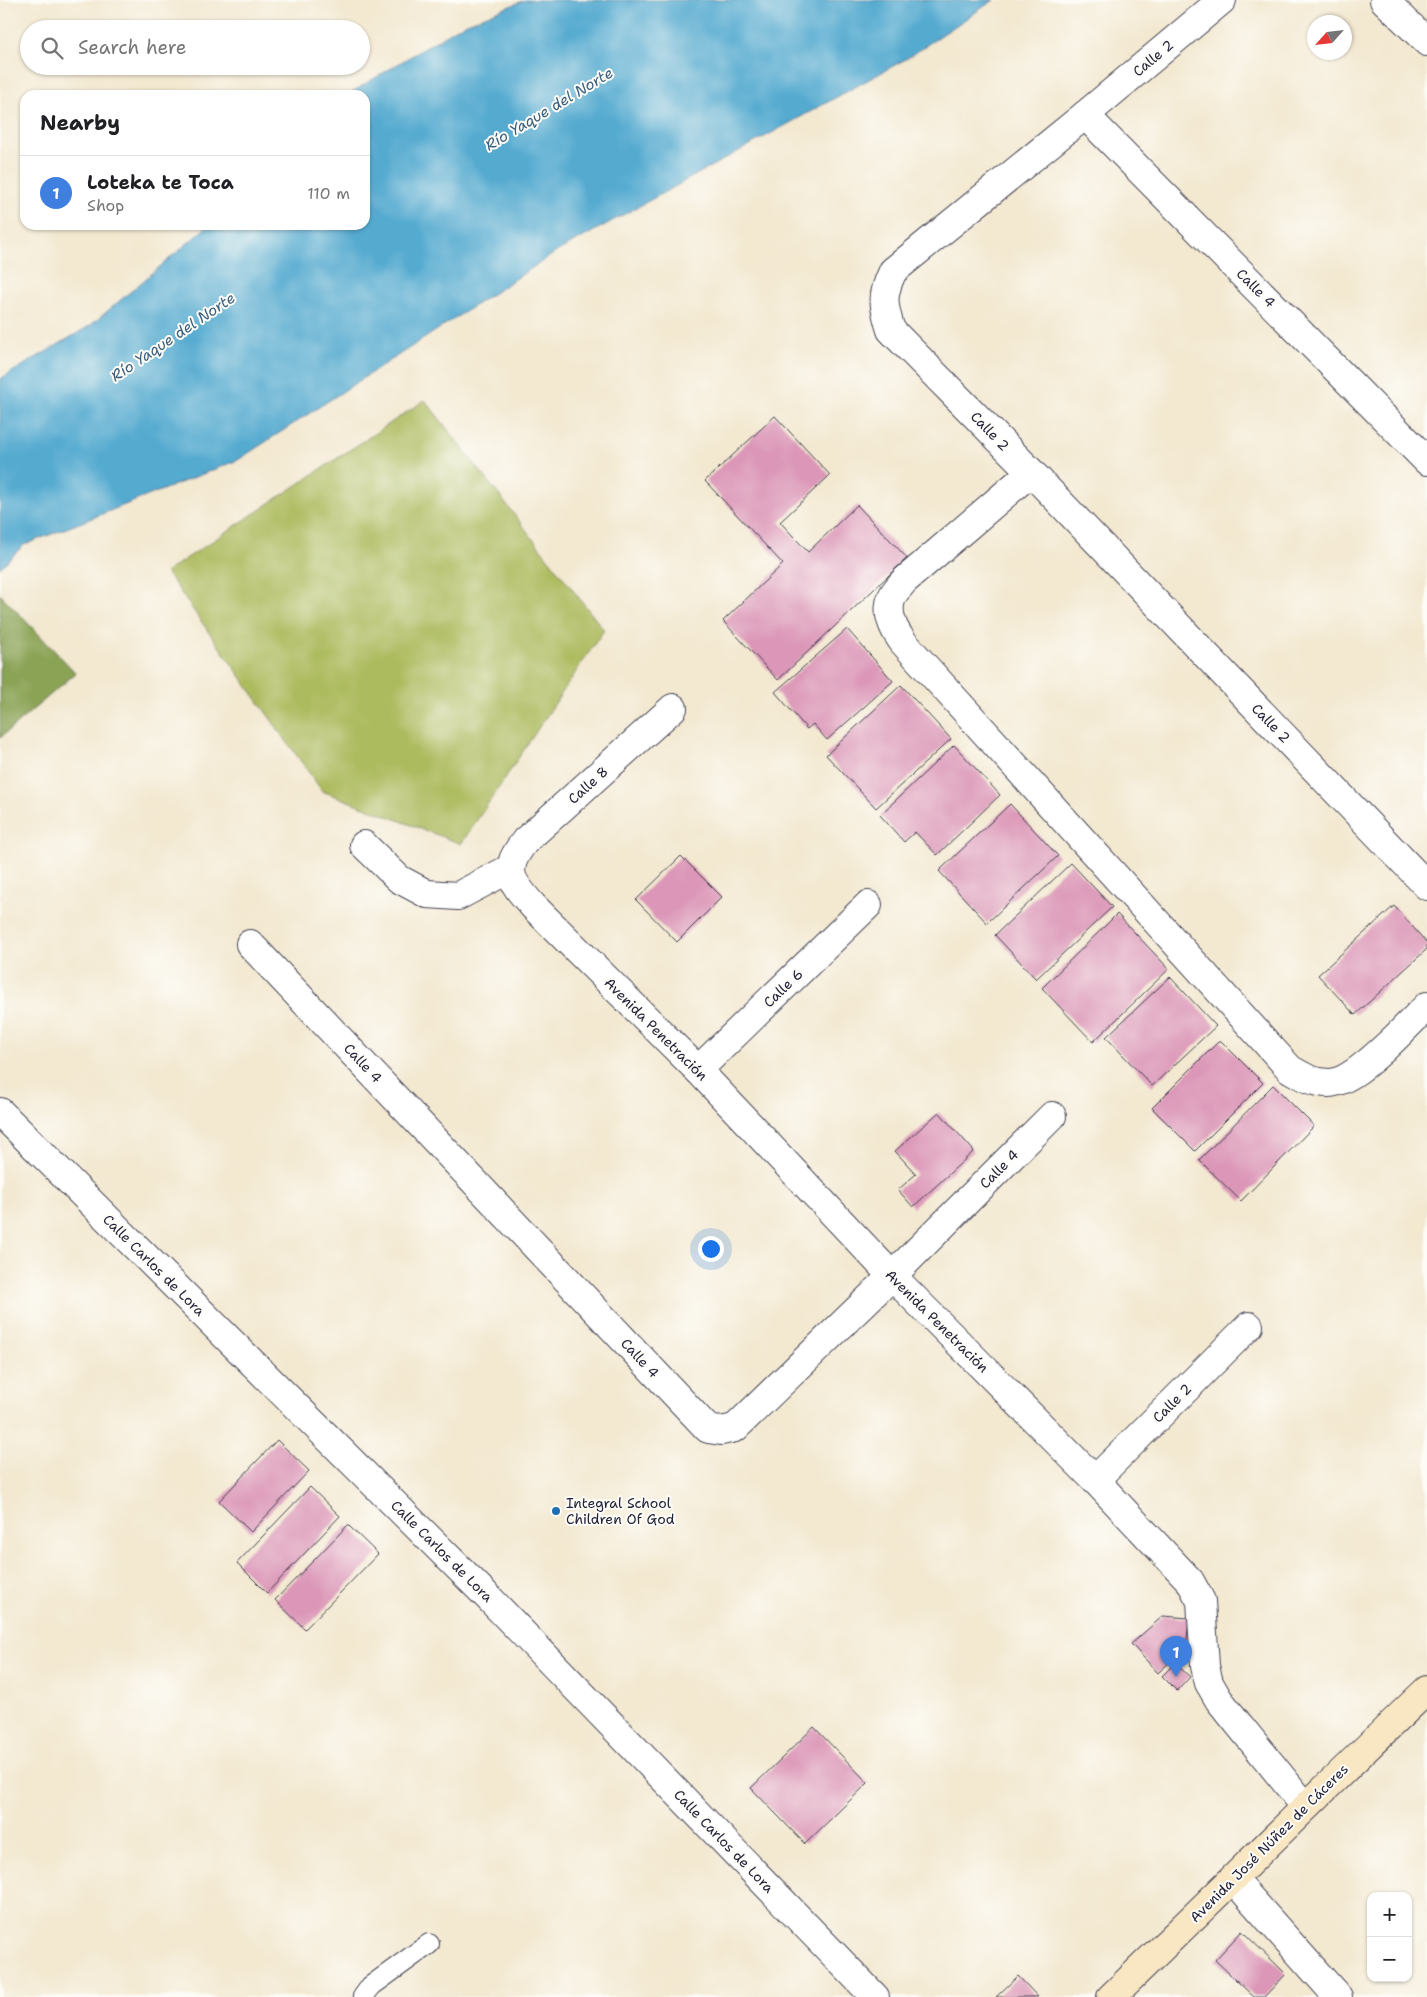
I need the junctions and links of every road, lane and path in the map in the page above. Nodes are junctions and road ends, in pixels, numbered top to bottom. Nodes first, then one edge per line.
1 (1222, 0) edge
2 (1384, 0) edge
3 (1427, 42) edge
4 (1085, 115) junction
5 (1427, 461) edge
6 (1031, 472) junction
7 (673, 708) dead end
8 (364, 845) dead end
9 (511, 868) junction
10 (1427, 886) edge
11 (868, 905) dead end
12 (250, 944) dead end
13 (1427, 1006) edge
14 (698, 1070) junction
15 (0, 1112) edge
16 (1052, 1116) dead end
17 (892, 1276) junction
18 (1249, 1326) dead end
19 (1095, 1480) junction
20 (1427, 1690) edge
21 (1305, 1806) junction
22 (1233, 1879) junction
23 (429, 1944) dead end
24 (362, 1997) edge
25 (875, 1997) edge
26 (1111, 1997) edge
27 (1338, 1997) edge

1 - 4 street, Calle 2
2 - 3 street
4 - 5 street, Calle 4
4 - 6 street, Calle 2
6 - 10 street, Calle 2
6 - 13 street
7 - 9 street, Calle 8
8 - 9 street
9 - 14 street, Avenida Penetración
11 - 14 street, Calle 6
12 - 17 street, Calle 4
14 - 17 street, Avenida Penetración
15 - 25 street, Calle Carlos de Lora
16 - 17 street, Calle 4
17 - 19 street, Avenida Penetración
18 - 19 street, Calle 2
19 - 21 street, Avenida Penetración
20 - 21 main road, Avenida José Núñez de Cáceres
21 - 22 main road, Avenida José Núñez de Cáceres
22 - 26 main road, Avenida José Núñez de Cáceres
22 - 27 street
23 - 24 lane

